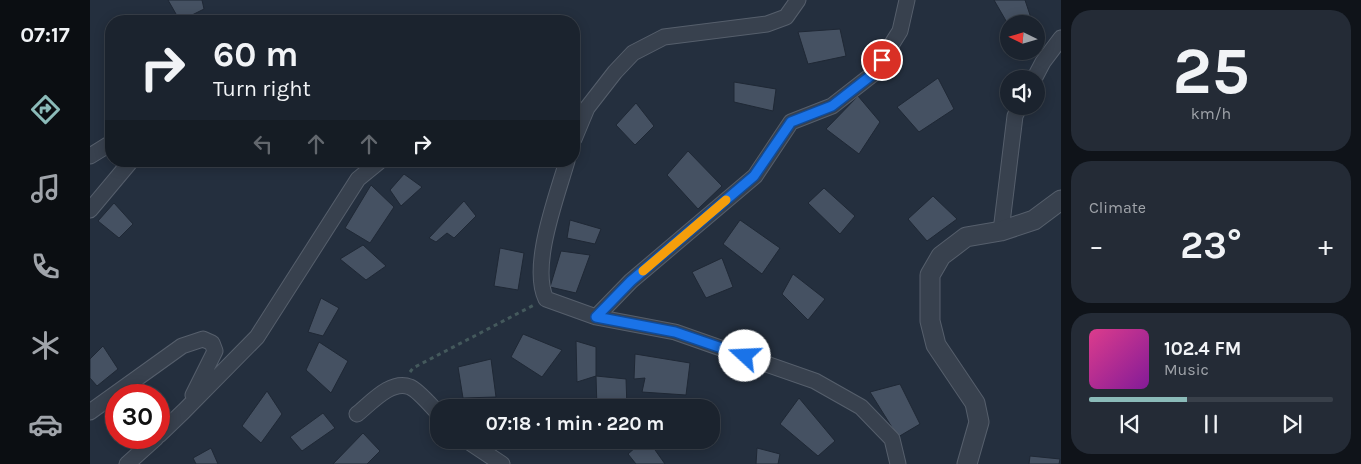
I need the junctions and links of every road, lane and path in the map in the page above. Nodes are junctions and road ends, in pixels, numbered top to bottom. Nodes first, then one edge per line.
1 (798, 0) edge
2 (907, 0) edge
3 (1061, 38) edge
4 (1039, 70) edge
5 (1016, 115) edge
6 (580, 125) edge
7 (105, 147) edge
8 (90, 156) edge
9 (126, 167) edge
10 (373, 167) edge
11 (565, 167) edge
12 (1061, 200) edge
13 (90, 210) edge
14 (1001, 231) junction
15 (546, 299) junction
16 (596, 317) junction
17 (402, 385) junction
18 (430, 405) edge
19 (184, 411) junction
20 (90, 412) edge
21 (357, 414) dead end
22 (170, 424) edge
23 (143, 449) edge
24 (480, 449) edge
25 (126, 464) edge
26 (502, 464) edge
27 (898, 464) edge
28 (967, 464) edge

1 - 6 street
2 - 16 street
3 - 4 street
5 - 14 street
7 - 8 street
9 - 13 street
10 - 19 street
11 - 15 street
12 - 14 street
14 - 28 street
15 - 16 street
15 - 17 path
16 - 27 street
17 - 18 street
17 - 21 street
19 - 20 street
19 - 22 street
23 - 25 street
24 - 26 street

